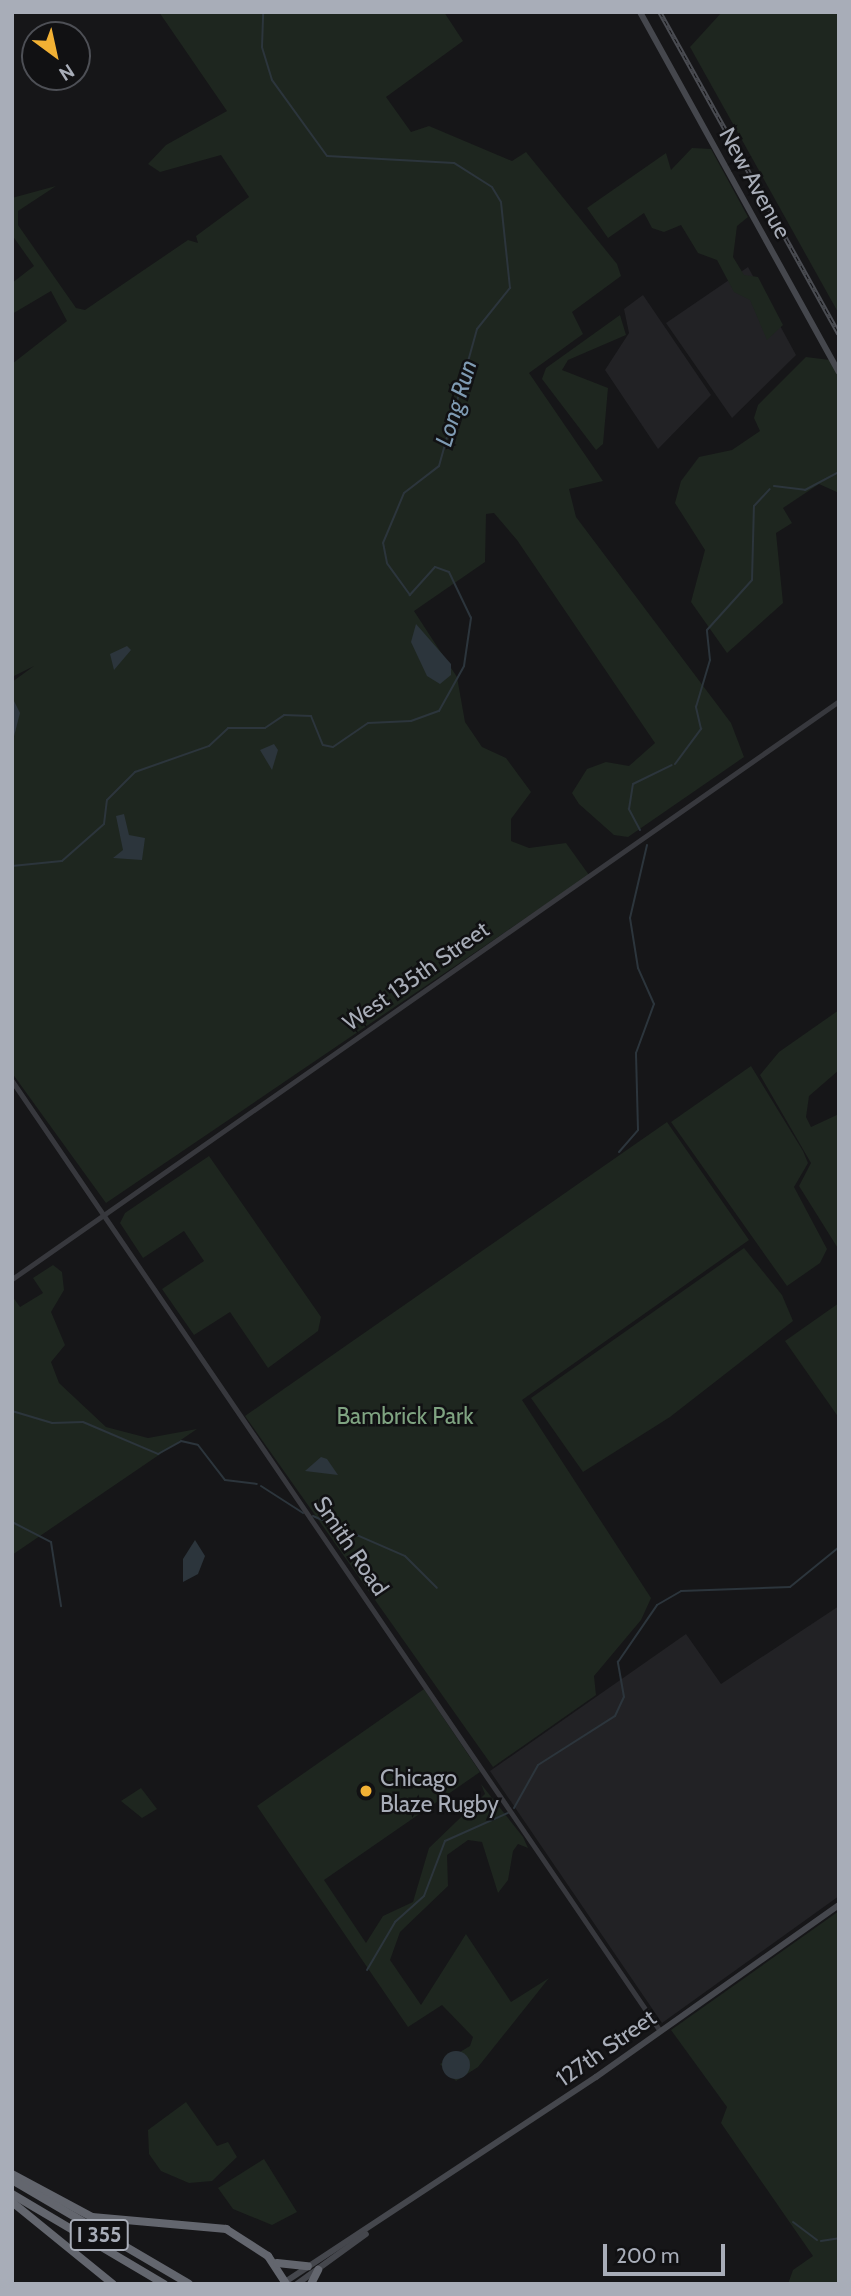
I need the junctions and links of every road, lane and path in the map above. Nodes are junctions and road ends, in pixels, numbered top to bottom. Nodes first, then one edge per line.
1 (640, 12) edge
2 (839, 372) edge
3 (839, 701) edge
4 (12, 1081) edge
5 (105, 1216) junction
6 (12, 1279) edge
7 (839, 1905) edge
8 (660, 2031) junction
9 (12, 2174) edge
10 (12, 2180) edge
11 (12, 2194) edge
12 (12, 2202) edge
13 (390, 2215) junction
14 (268, 2256) junction
15 (307, 2266) junction
16 (318, 2270) junction
17 (284, 2283) edge
18 (113, 2284) edge
19 (163, 2284) edge
20 (189, 2284) edge
21 (297, 2284) edge
22 (311, 2284) edge

1 - 2 main road, New Avenue
3 - 5 street, West 135th Street
4 - 5 street, Smith Road
5 - 6 street, West 135th Street
5 - 8 street, Smith Road
7 - 8 main road, 127th Street
8 - 13 main road, 127th Street
9 - 14 highway
10 - 20 highway, I 355
11 - 19 highway, I 355
12 - 18 highway
13 - 15 main road, 127th Street
13 - 16 main road, 127th Street
14 - 15 highway
14 - 17 highway
15 - 17 main road, 127th Street
16 - 21 main road, 127th Street
16 - 22 highway

